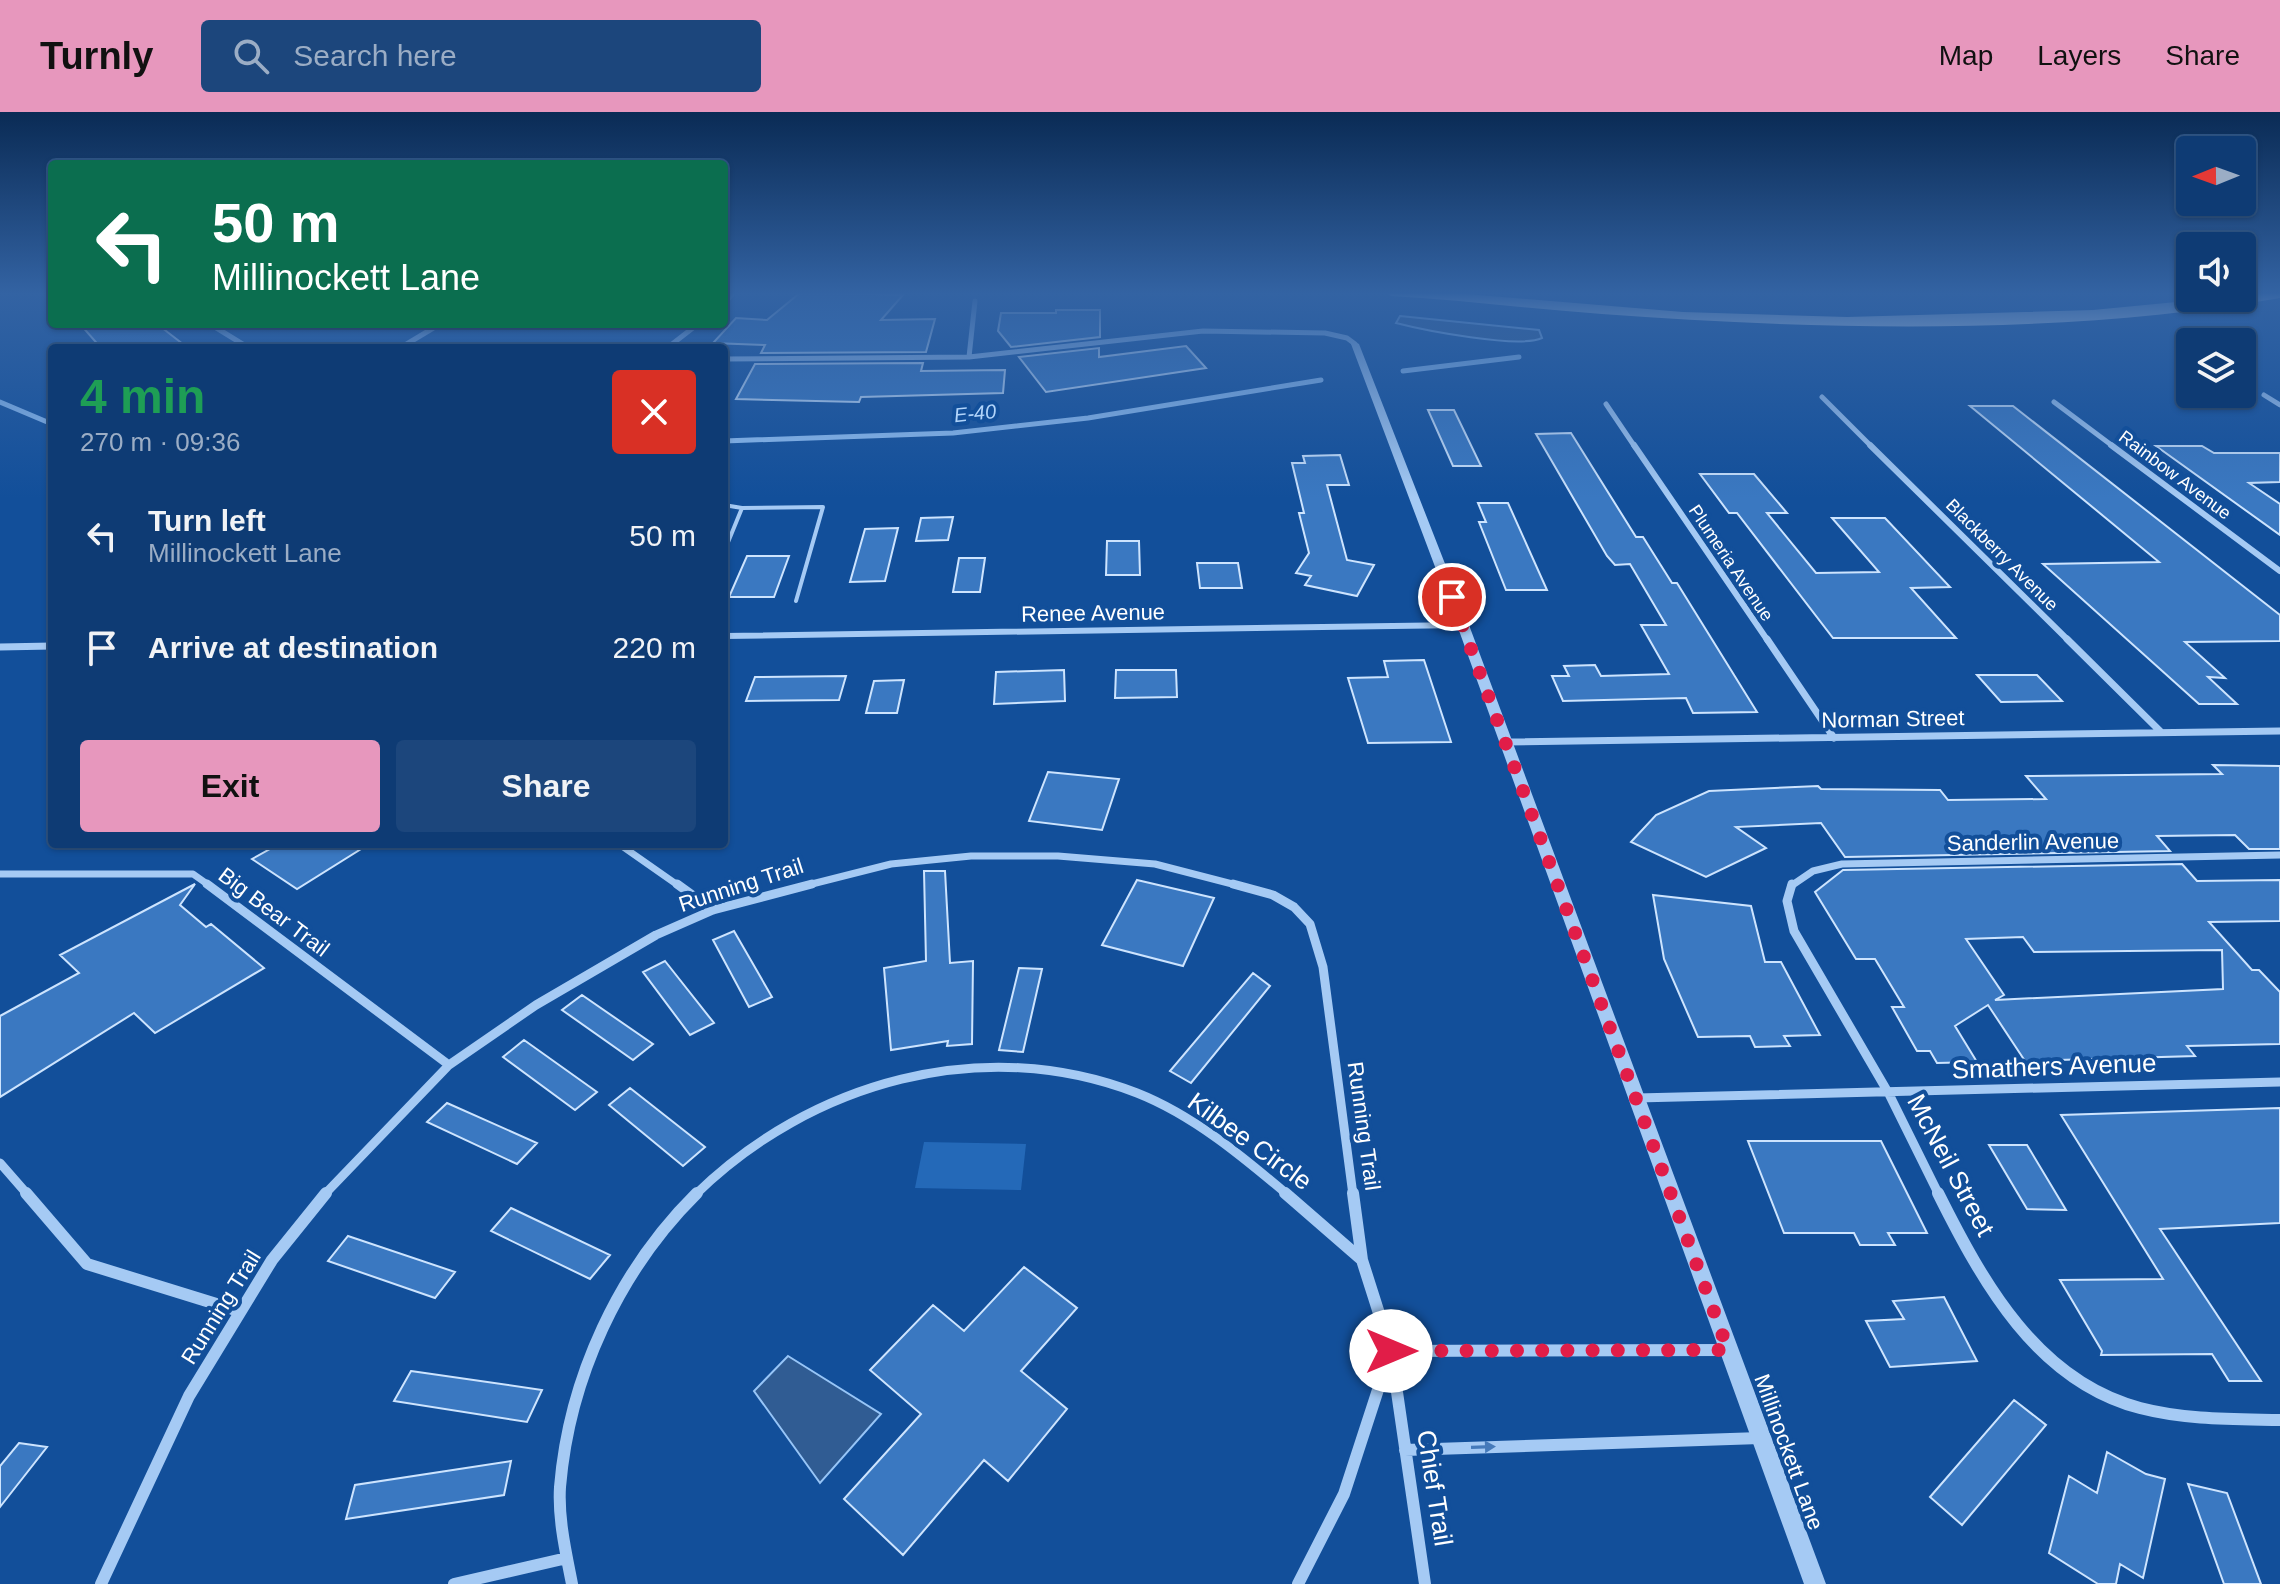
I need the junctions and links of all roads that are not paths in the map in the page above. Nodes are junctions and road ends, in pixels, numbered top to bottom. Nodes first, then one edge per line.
1 (1361, 361) edge
2 (2264, 395) dead end
3 (1822, 397) dead end
4 (2054, 402) dead end
5 (1606, 404) dead end
6 (2280, 405) edge
7 (728, 506) edge
8 (742, 508) junction
9 (728, 542) edge
10 (2280, 571) edge
11 (796, 601) dead end
12 (1463, 625) junction
13 (728, 636) edge
14 (48, 646) edge
15 (0, 647) edge
16 (2280, 731) edge
17 (2161, 732) junction
18 (1834, 738) junction
19 (1506, 742) junction
20 (625, 848) edge
21 (2280, 855) edge
22 (0, 874) edge
23 (1792, 884) joint
24 (713, 910) junction
25 (449, 1065) junction
26 (2280, 1082) edge
27 (1888, 1092) junction
28 (1637, 1098) junction
29 (0, 1163) edge
30 (1362, 1260) junction
31 (239, 1311) junction
32 (1728, 1350) junction
33 (1391, 1351) junction
34 (2280, 1420) edge
35 (1761, 1438) junction
36 (1405, 1450) junction
37 (567, 1558) junction
38 (101, 1584) edge
39 (454, 1584) edge
40 (572, 1584) edge
41 (1298, 1584) edge
42 (1425, 1584) edge
43 (1815, 1584) edge

1 - 12 street, Millinockett Lane
2 - 6 street
3 - 17 street, Blackberry Avenue
4 - 10 street, Rainbow Avenue
5 - 18 street, Plumeria Avenue
7 - 8 lane
8 - 9 lane
8 - 11 lane
12 - 13 street, Renee Avenue
12 - 19 street, Millinockett Lane
14 - 15 street
16 - 17 street, Norman Street
17 - 18 street, Norman Street
18 - 19 street, Norman Street
19 - 28 street, Millinockett Lane
20 - 24 street
21 - 23 street, Sanderlin Avenue
22 - 25 street, Big Bear Trail
23 - 27 street, McNeil Street
24 - 25 street, Running Trail
24 - 30 street, Running Trail
25 - 31 street, Running Trail
26 - 27 street, Smathers Avenue
27 - 28 street, Smathers Avenue
27 - 34 street, McNeil Street
28 - 32 street, Millinockett Lane
29 - 31 street
30 - 33 street, Running Trail
30 - 37 street, Kilbee Circle
31 - 38 street, Running Trail
32 - 33 street
32 - 35 street, Millinockett Lane
33 - 36 street, Chief Trail
33 - 41 street
36 -> 35 street
35 - 43 street, Millinockett Lane
36 - 42 street, Chief Trail
37 - 39 street
37 - 40 street, Kilbee Circle

